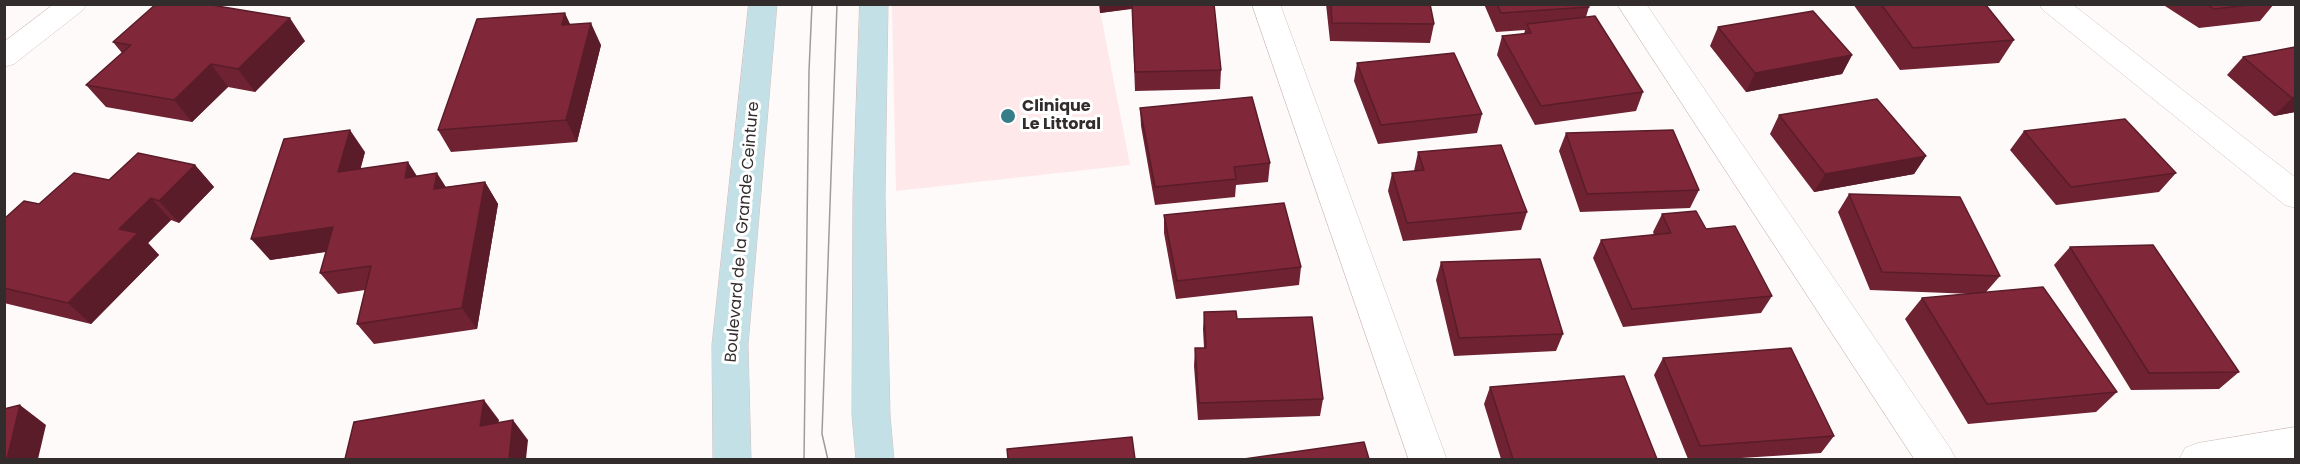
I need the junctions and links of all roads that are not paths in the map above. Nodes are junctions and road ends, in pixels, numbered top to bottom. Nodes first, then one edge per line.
1 (73, 4) edge
2 (763, 4) edge
3 (874, 4) edge
4 (1266, 4) edge
5 (1631, 4) edge
6 (2053, 4) edge
7 (5, 55) edge
8 (2295, 196) edge
9 (2295, 443) edge
10 (732, 459) edge
11 (875, 459) edge
12 (1428, 459) edge
13 (1937, 459) edge
14 (2198, 459) edge

1 - 7 street
2 - 10 main road, Boulevard de la Grande Ceinture
3 - 11 main road
4 - 12 street
5 - 13 street
6 - 8 street
9 - 14 street

